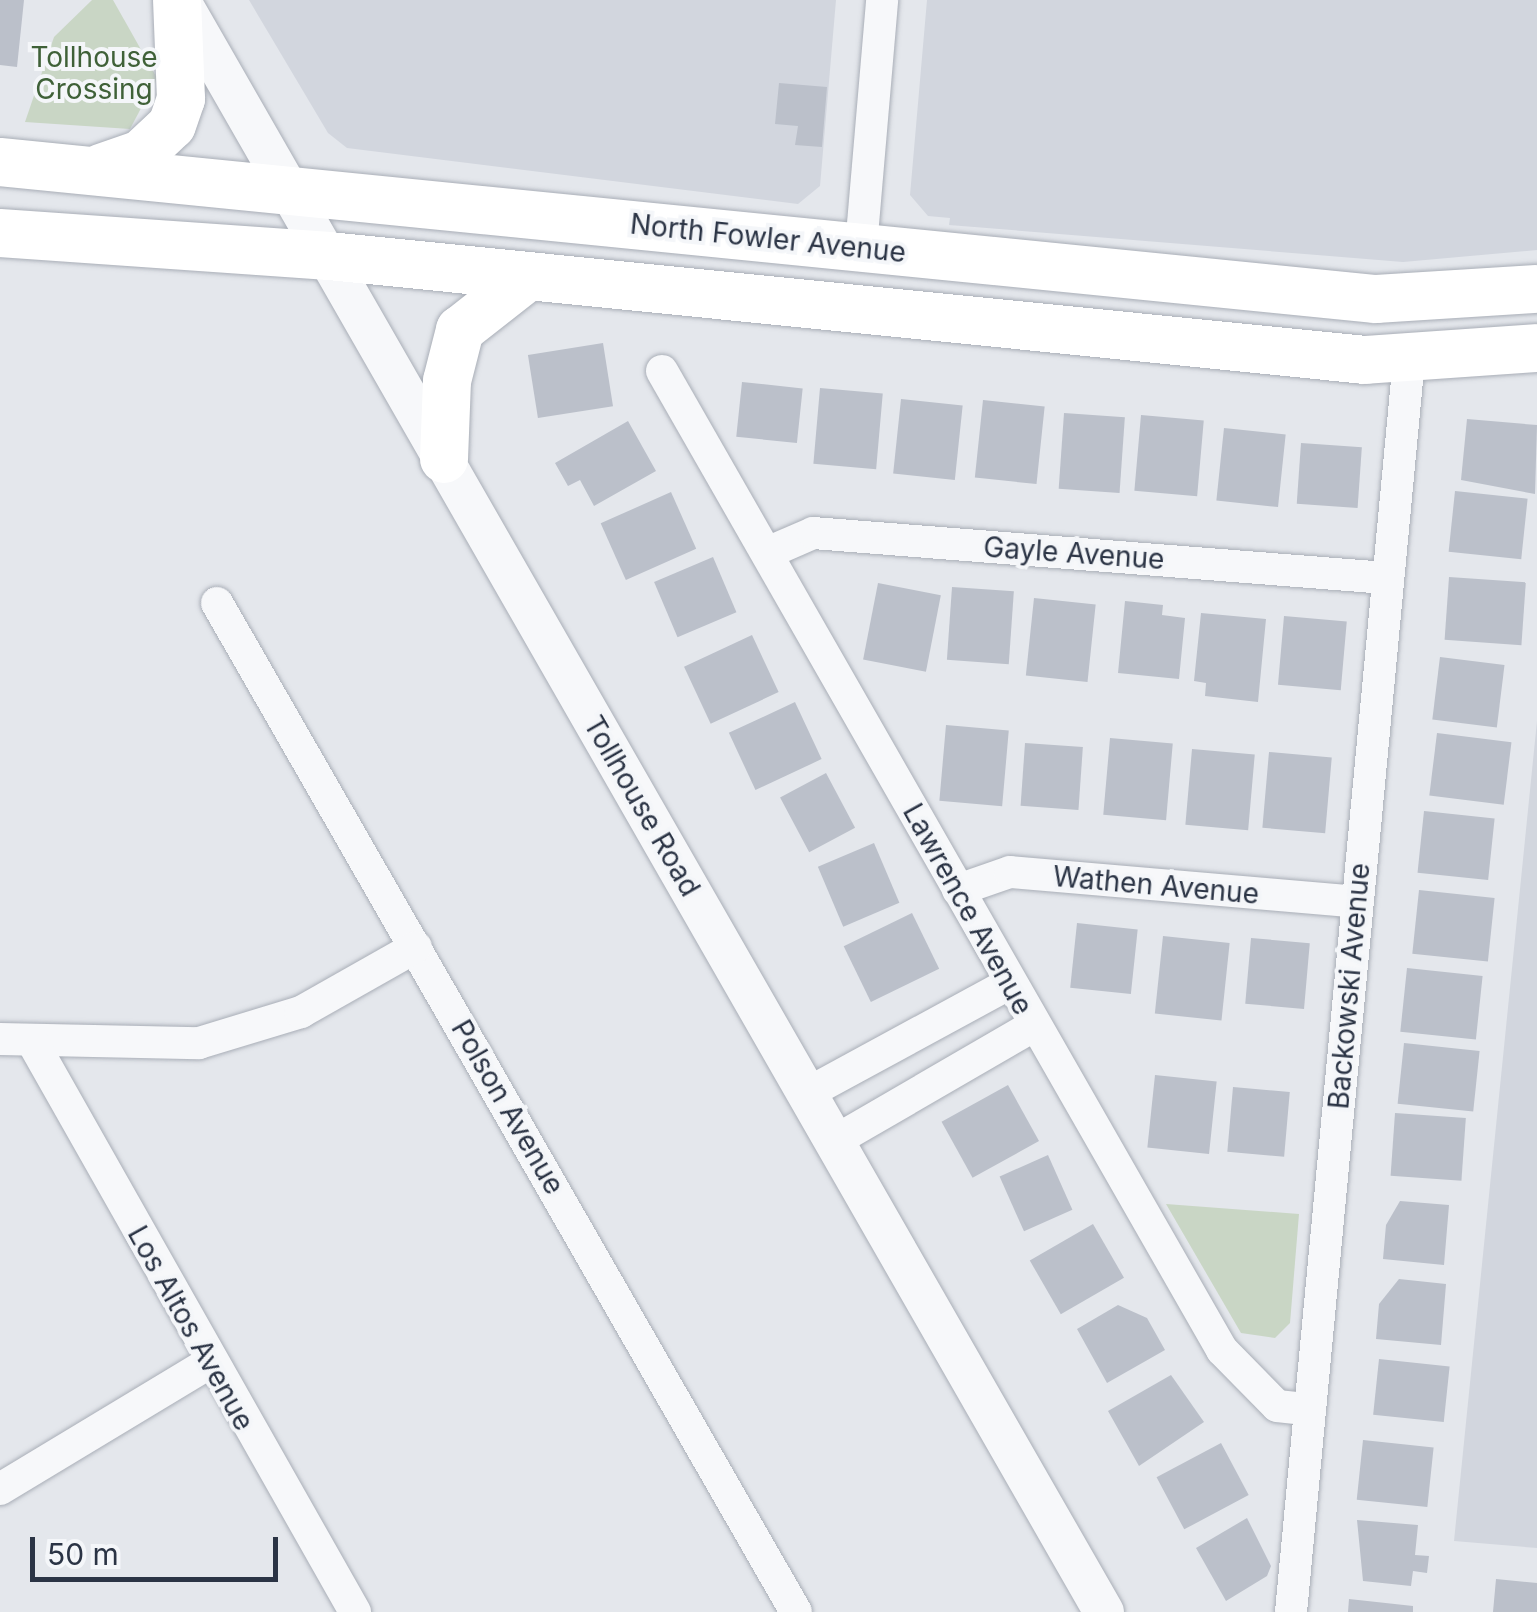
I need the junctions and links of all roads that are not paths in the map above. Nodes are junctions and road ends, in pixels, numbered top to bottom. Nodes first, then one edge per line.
1 (179, 0) edge
2 (882, 0) edge
3 (0, 162) edge
4 (95, 170) junction
5 (286, 187) junction
6 (0, 233) edge
7 (861, 247) junction
8 (329, 256) junction
9 (526, 278) junction
10 (1537, 289) edge
11 (1537, 348) edge
12 (1409, 360) junction
13 (662, 371) dead end
14 (444, 459) junction
15 (767, 553) junction
16 (1386, 578) junction
17 (217, 604) dead end
18 (958, 890) junction
19 (1357, 902) junction
20 (416, 947) junction
21 (1009, 984) junction
22 (1033, 1026) junction
23 (16, 1040) edge
24 (806, 1094) junction
25 (834, 1142) junction
26 (209, 1363) junction
27 (1308, 1409) junction
28 (0, 1488) edge
29 (355, 1612) edge
30 (796, 1612) edge
31 (1104, 1612) edge
32 (1291, 1612) edge

1 - 4 main road
1 - 5 street, Tollhouse Road
2 - 7 street
3 - 4 main road, North Fowler Avenue
4 - 5 main road, North Fowler Avenue
5 - 7 main road, North Fowler Avenue
5 - 8 street, Tollhouse Road
6 - 8 main road
7 - 10 main road, North Fowler Avenue
8 - 9 main road
8 - 14 street, Tollhouse Road
9 - 12 main road
9 - 14 main road
11 - 12 main road
12 - 16 street, Backowski Avenue
13 - 15 street, Lawrence Avenue
14 - 24 street, Tollhouse Road
15 - 16 street, Gayle Avenue
15 - 18 street, Lawrence Avenue
16 - 19 street, Backowski Avenue
17 - 20 street, Polson Avenue
18 - 19 street, Wathen Avenue
18 - 21 street, Lawrence Avenue
19 - 27 street, Backowski Avenue
20 - 23 street
20 - 30 street, Polson Avenue
21 - 22 street, Lawrence Avenue
21 - 24 street
22 - 25 street
22 - 27 street, Lawrence Avenue
23 - 26 street, Los Altos Avenue
24 - 25 street, Tollhouse Road
25 - 31 street, Tollhouse Road
26 - 28 street
26 - 29 street, Los Altos Avenue
27 - 32 street, Backowski Avenue

